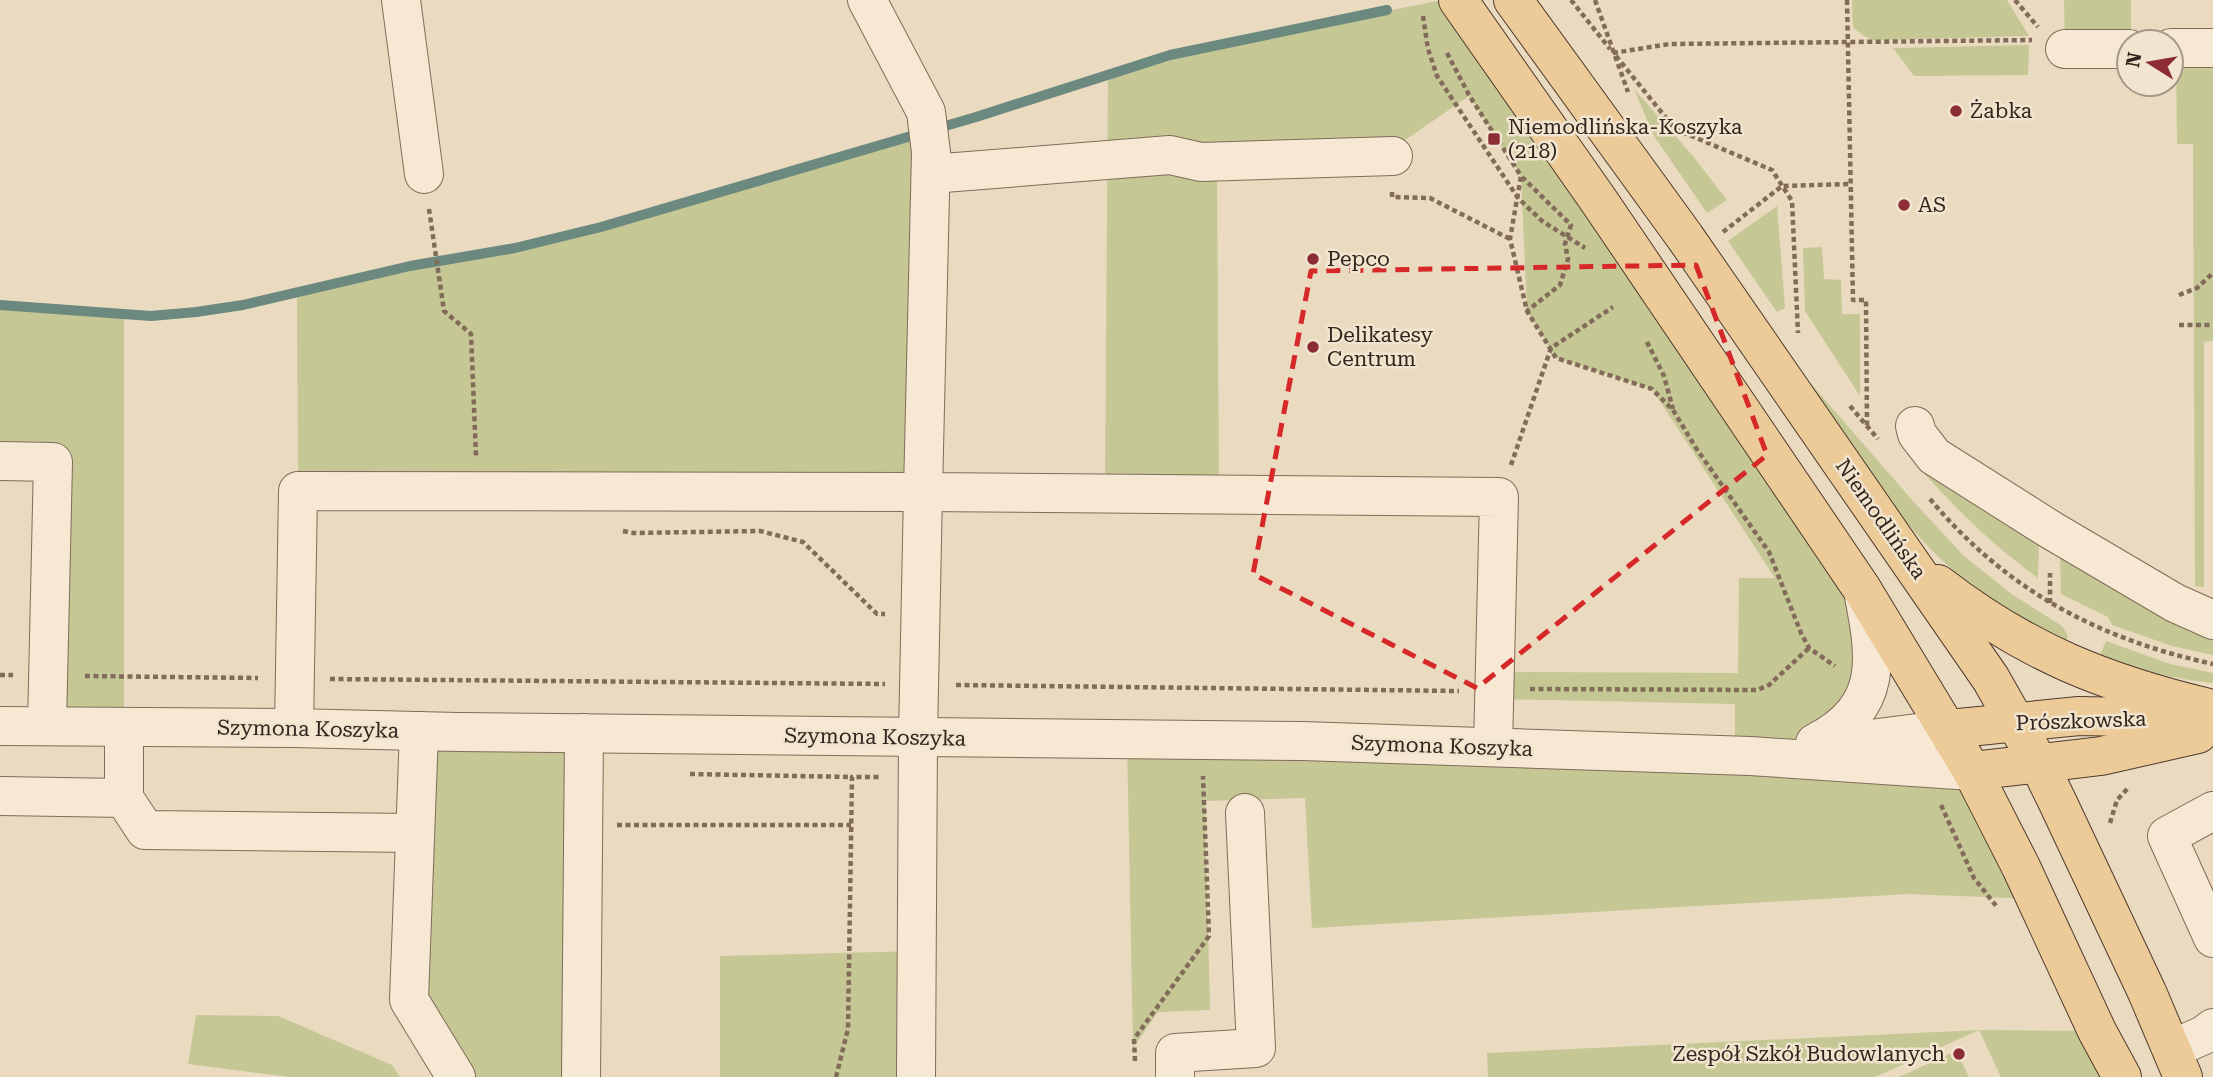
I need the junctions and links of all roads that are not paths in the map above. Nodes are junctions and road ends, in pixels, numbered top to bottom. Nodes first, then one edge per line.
1 (401, 0) edge
2 (867, 0) edge
3 (1513, 0) edge
4 (1445, 12) edge
5 (2047, 39) road end
6 (2115, 47) edge
7 (2185, 48) edge
8 (2213, 48) edge
9 (1393, 156) road end
10 (931, 163) junction
11 (424, 174) dead end
12 (1915, 426) dead end
13 (0, 461) edge
14 (923, 492) junction
15 (1899, 545) junction
16 (1863, 589) junction
17 (2213, 620) edge
18 (2213, 709) edge
19 (2213, 720) edge
20 (2017, 723) junction
21 (0, 726) edge
22 (47, 726) junction
23 (124, 727) junction
24 (294, 728) junction
25 (1949, 729) junction
26 (419, 731) junction
27 (584, 733) junction
28 (2213, 733) edge
29 (918, 737) junction
30 (1493, 747) junction
31 (1806, 748) junction
32 (1750, 756) junction
33 (2039, 764) junction
34 (1972, 771) junction
35 (0, 796) edge
36 (124, 798) junction
37 (2213, 811) edge
38 (1244, 813) dead end
39 (415, 833) junction
40 (2213, 938) edge
41 (2213, 1028) edge
42 (2178, 1063) edge
43 (456, 1077) edge
44 (581, 1077) edge
45 (916, 1077) edge
46 (1175, 1077) edge
47 (2122, 1077) edge

1 - 11 street
2 - 10 street
3 - 15 main road, Niemodlińska
4 - 16 main road
5 - 6 street
7 - 8 street
9 - 10 street
10 - 14 street
12 - 17 street
13 - 22 street
14 - 24 street
14 - 29 street
14 - 30 street
15 - 18 main road
15 - 20 main road, Niemodlińska
16 - 25 main road
16 - 31 street
19 - 20 main road, Prószkowska
20 - 25 main road, Prószkowska
20 - 33 main road, Niemodlińska
21 - 22 street, Szymona Koszyka
22 - 23 street, Szymona Koszyka
23 - 24 street, Szymona Koszyka
23 - 36 street
24 - 26 street, Szymona Koszyka
25 - 31 street, Szymona Koszyka
25 - 34 main road
26 - 27 street, Szymona Koszyka
26 - 39 street
27 - 29 street, Szymona Koszyka
27 - 44 street
28 - 33 main road, Prószkowska
29 - 30 street, Szymona Koszyka
29 - 45 street
30 - 32 street, Szymona Koszyka
31 - 32 street, Szymona Koszyka
32 - 34 street, Szymona Koszyka
33 - 34 main road, Prószkowska
33 - 42 main road, Niemodlińska
34 - 47 main road
35 - 36 street
36 - 39 street
37 - 40 street
38 - 46 street
39 - 43 street
41 - 42 street

